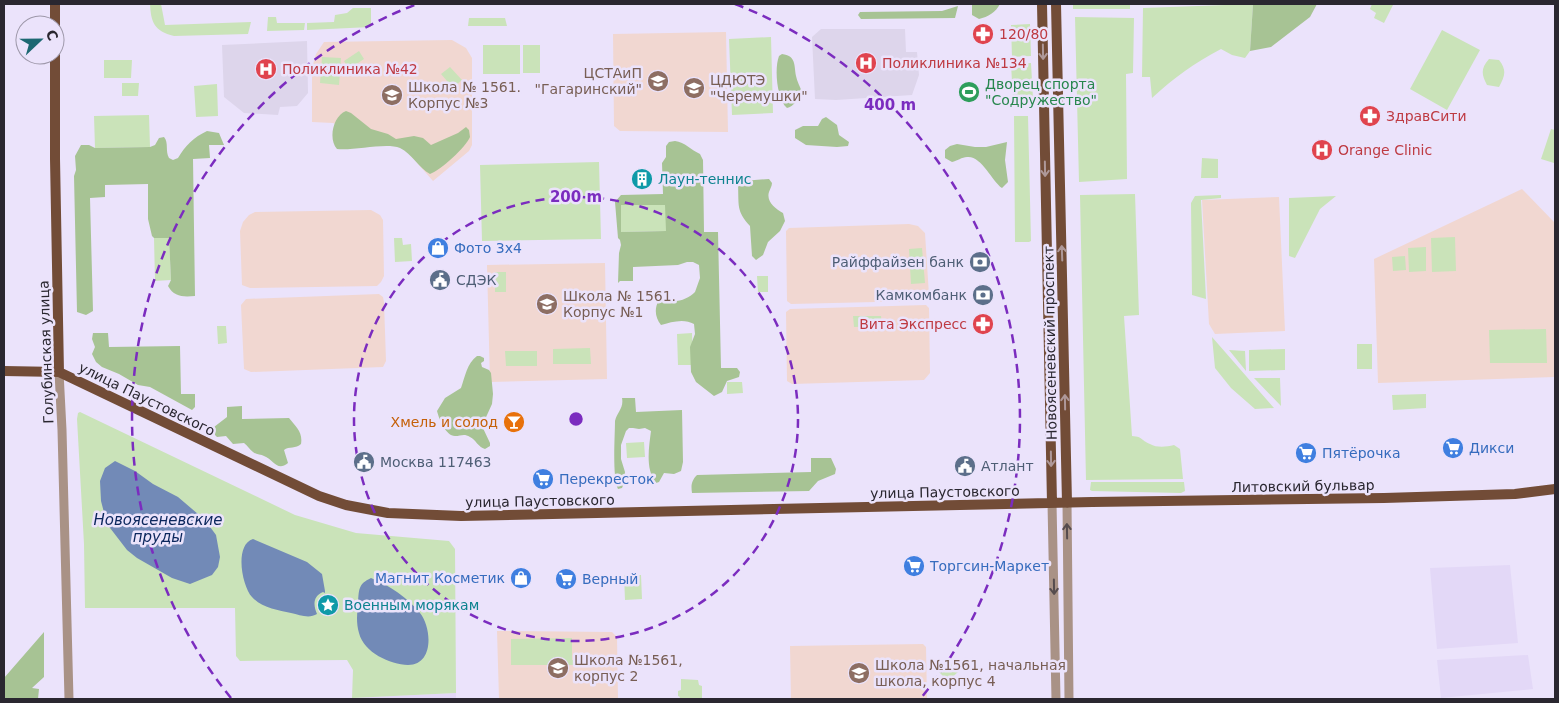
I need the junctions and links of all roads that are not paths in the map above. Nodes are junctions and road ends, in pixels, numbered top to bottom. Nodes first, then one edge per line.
1 (55, 4) edge
2 (1042, 4) edge
3 (1056, 4) edge
4 (4, 371) edge
5 (58, 372) junction
6 (1555, 490) edge
7 (1052, 503) junction
8 (1066, 503) junction
9 (1056, 681) junction
10 (1069, 681) junction
11 (69, 699) edge
12 (1056, 699) edge
13 (1069, 699) edge

1 - 5 main road, Голубинская улица
2 -> 7 main road, Новоясеневский проспект
8 -> 3 main road, Новоясеневский проспект
4 - 5 main road
5 - 7 main road, улица Паустовского
5 - 11 street, Голубинская улица
6 - 8 main road, Литовский бульвар
7 - 8 main road, Литовский бульвар
7 -> 9 street, Новоясеневский проспект
10 -> 8 street, Новоясеневский проспект
9 - 10 street
9 - 12 street, Новоясеневский проспект
10 - 13 street, Новоясеневский проспект

